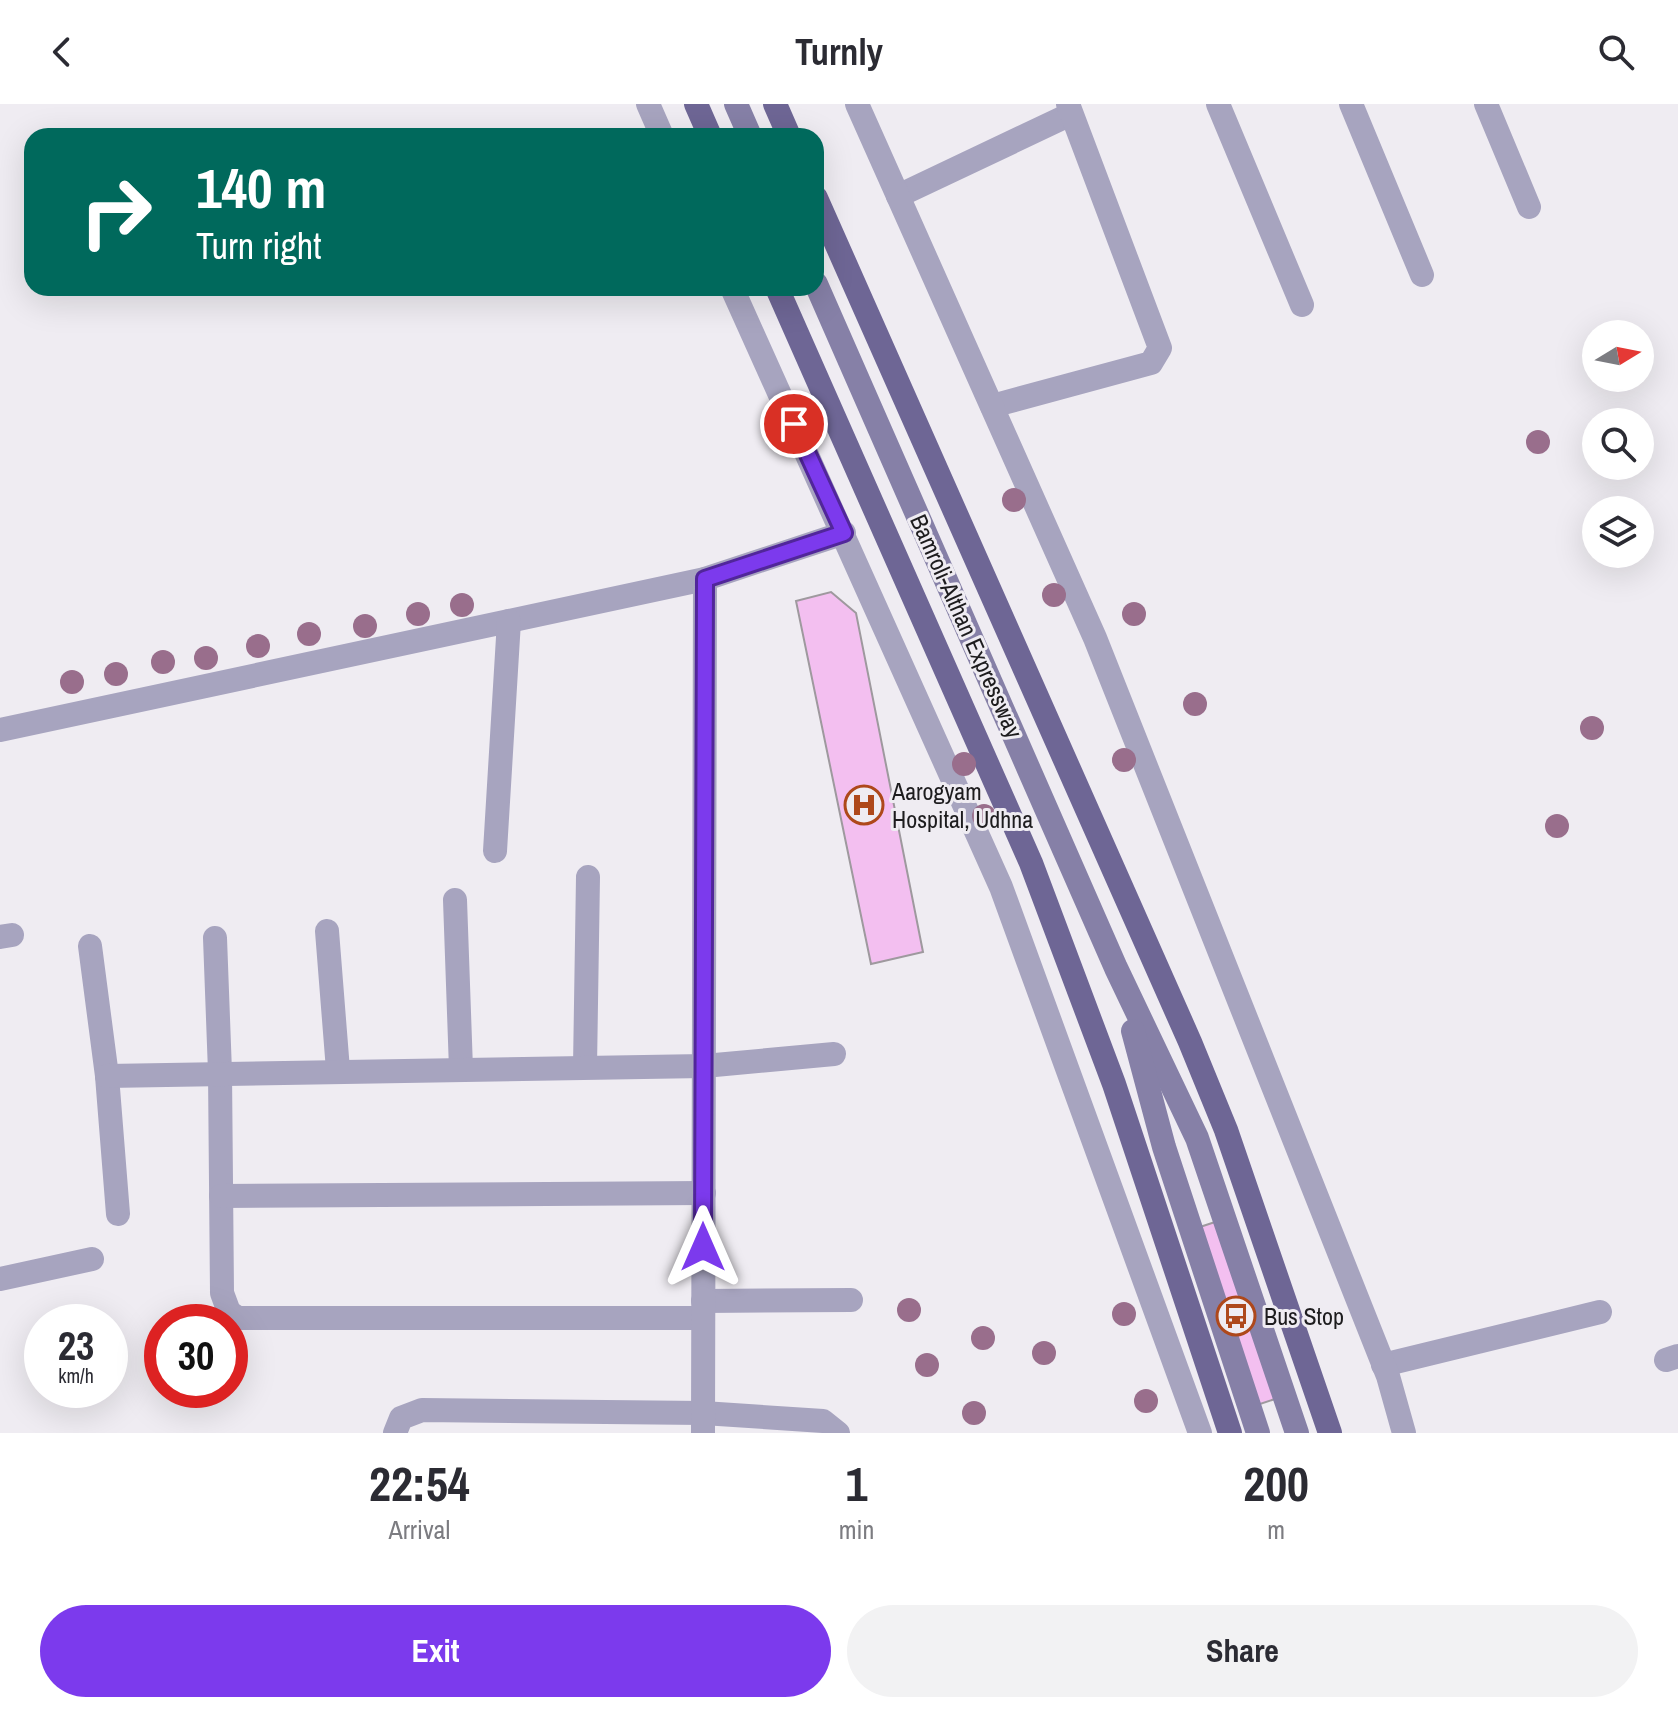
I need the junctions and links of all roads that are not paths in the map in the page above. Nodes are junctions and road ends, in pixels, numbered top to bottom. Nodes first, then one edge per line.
1 (648, 104) edge
2 (696, 104) edge
3 (736, 104) edge
4 (775, 104) edge
5 (857, 104) edge
6 (1218, 104) edge
7 (1351, 104) edge
8 (1486, 104) edge
9 (1070, 109) edge
10 (658, 128) edge
11 (706, 128) edge
12 (746, 128) edge
13 (786, 128) edge
14 (898, 196) junction
15 (1529, 207) dead end
16 (824, 216) edge
17 (1422, 275) dead end
18 (736, 296) edge
19 (781, 296) edge
20 (821, 296) edge
21 (1302, 305) dead end
22 (992, 406) junction
23 (844, 533) junction
24 (705, 579) junction
25 (509, 621) junction
26 (0, 730) edge
27 (495, 851) dead end
28 (588, 877) dead end
29 (455, 900) dead end
30 (327, 931) dead end
31 (215, 938) dead end
32 (90, 946) dead end
33 (1116, 968) junction
34 (834, 1054) dead end
35 (704, 1066) junction
36 (585, 1067) junction
37 (461, 1069) junction
38 (338, 1070) junction
39 (220, 1072) junction
40 (107, 1076) junction
41 (704, 1193) junction
42 (221, 1196) junction
43 (118, 1214) dead end
44 (92, 1259) dead end
45 (0, 1279) edge
46 (851, 1300) dead end
47 (703, 1309) junction
48 (1600, 1312) dead end
49 (1383, 1365) junction
50 (560, 1422) edge
51 (703, 1423) edge
52 (395, 1433) edge
53 (838, 1433) edge
54 (1200, 1433) edge
55 (1230, 1433) edge
56 (1258, 1433) edge
57 (1297, 1433) edge
58 (1330, 1433) edge
59 (1404, 1433) edge

1 - 10 street
2 - 11 main road
3 - 12 main road
4 - 13 main road
5 - 14 street
6 - 21 street
7 - 17 street
8 - 15 street
9 - 14 street
9 - 22 street
14 - 22 street
16 - 58 main road
18 - 23 street
19 - 55 main road
20 - 33 main road, Bamroli-Althan Expressway
22 - 49 street
23 - 24 street
23 - 54 street
24 - 25 street
24 - 35 street
25 - 26 street
25 - 27 street
28 - 36 street
29 - 37 street
30 - 38 street
31 - 39 street
32 - 40 street
33 - 56 main road
33 - 57 main road
34 - 35 street
35 - 36 street
35 - 41 street
36 - 37 street
37 - 38 street
38 - 39 street
39 - 40 street
39 - 42 street
40 - 43 street
41 - 42 street
41 - 47 street
42 - 47 street
44 - 45 street
46 - 47 street
47 - 51 street
48 - 49 street
49 - 59 street
50 - 51 street
50 - 52 street
51 - 53 street

